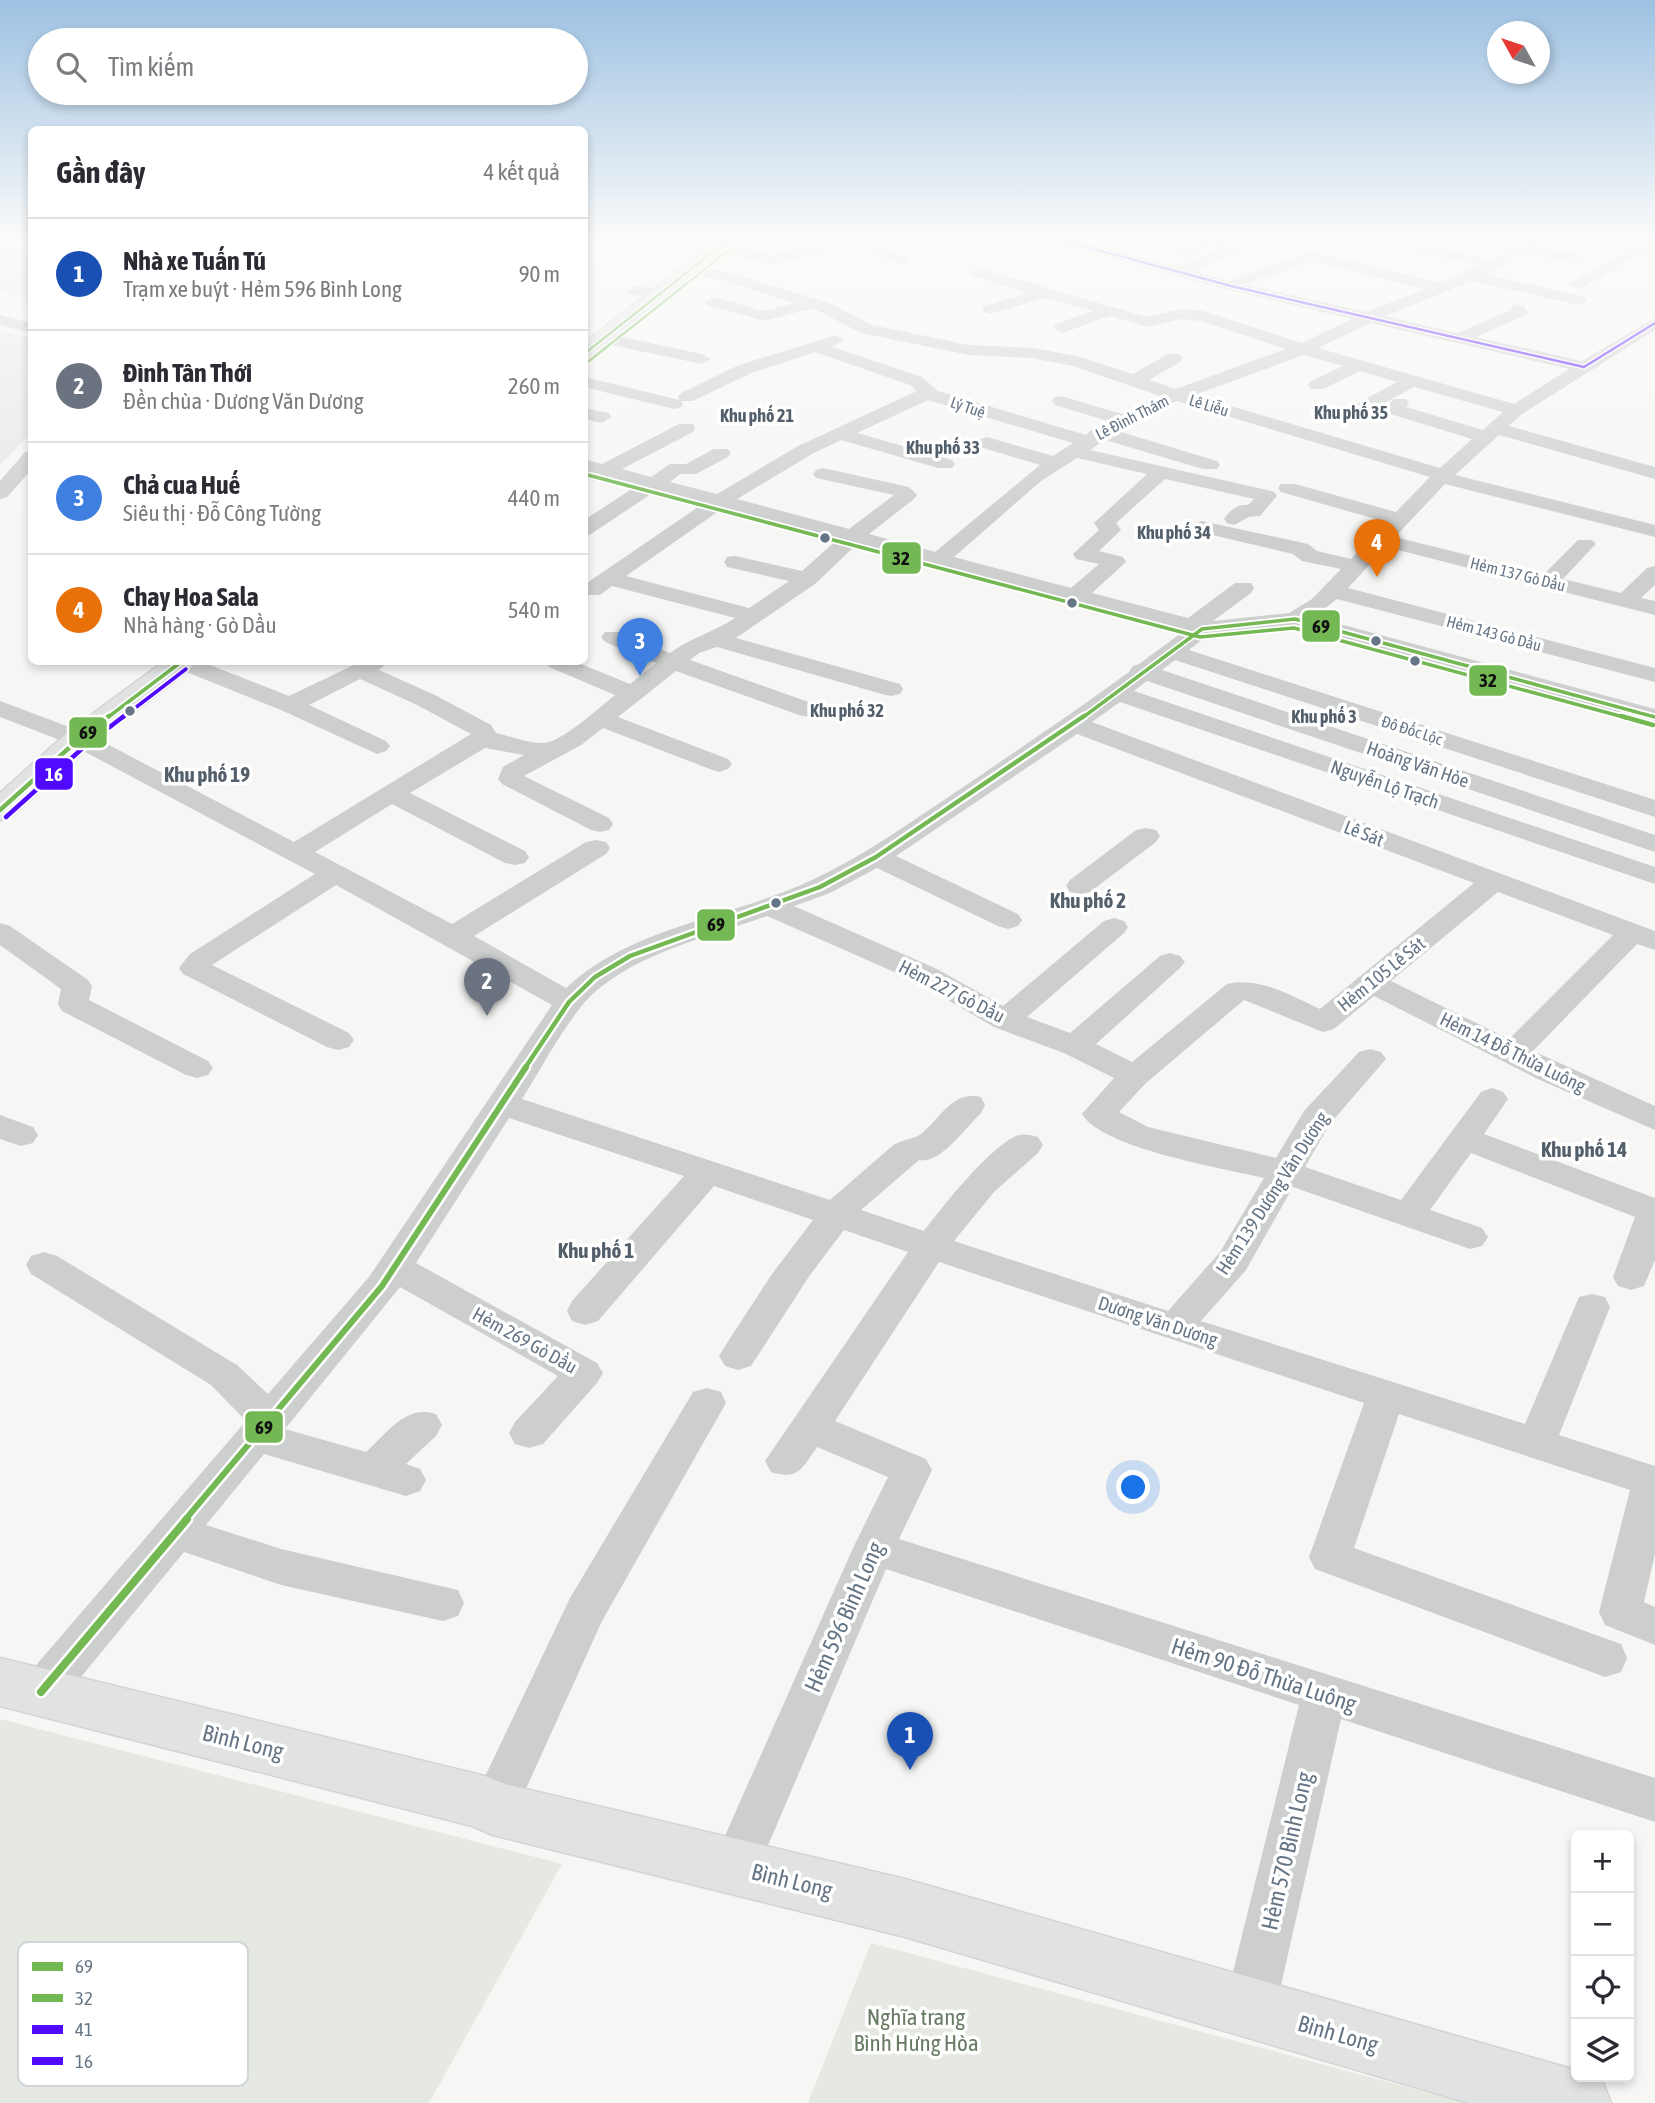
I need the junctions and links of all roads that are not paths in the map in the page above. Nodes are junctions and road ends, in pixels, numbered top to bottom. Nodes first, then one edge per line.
1 (608, 334) edge
2 (856, 334) edge
3 (892, 334) edge
4 (1061, 334) edge
5 (1258, 334) edge
6 (1275, 334) edge
7 (1334, 334) edge
8 (1442, 334) edge
9 (1467, 334) edge
10 (1637, 334) edge
11 (1267, 337) junction
12 (1458, 338) junction
13 (591, 347) edge
14 (1303, 349) junction
15 (815, 354) junction
16 (1038, 354) junction
17 (643, 357) dead end
18 (1174, 358) dead end
19 (702, 359) dead end
20 (862, 364) junction
21 (1359, 365) junction
22 (1584, 367) junction
23 (1017, 372) dead end
24 (832, 374) dead end
25 (725, 377) junction
26 (1134, 381) junction
27 (1412, 381) junction
28 (1317, 385) dead end
29 (588, 389) edge
30 (930, 392) junction
31 (1176, 395) junction
32 (1061, 401) dead end
33 (1400, 403) dead end
34 (1359, 410) dead end
35 (1516, 410) junction
36 (1123, 420) junction
37 (686, 428) dead end
38 (1491, 433) junction
39 (840, 434) junction
40 (1086, 442) junction
41 (987, 443) dead end
42 (721, 453) dead end
43 (28, 461) edge
44 (1054, 463) junction
45 (945, 464) dead end
46 (591, 472) edge
47 (1160, 473) junction
48 (1655, 473) edge
49 (823, 474) dead end
50 (1249, 476) dead end
51 (1443, 476) junction
52 (28, 480) edge
53 (653, 483) junction
54 (1288, 488) dead end
55 (0, 493) edge
56 (720, 501) junction
57 (0, 511) edge
58 (1234, 519) dead end
59 (1400, 520) junction
60 (588, 527) edge
61 (1202, 527) dead end
62 (1655, 531) edge
63 (853, 536) junction
64 (1382, 540) junction
65 (1585, 544) dead end
66 (939, 559) junction
67 (735, 562) dead end
68 (1356, 566) junction
69 (1655, 573) edge
70 (807, 579) junction
71 (1549, 581) junction
72 (1243, 588) dead end
73 (1334, 591) junction
74 (1077, 594) junction
75 (1626, 600) junction
76 (1655, 608) edge
77 (752, 616) junction
78 (1295, 618) junction
79 (1197, 627) junction
80 (613, 637) dead end
81 (716, 639) junction
82 (1170, 651) junction
83 (673, 662) junction
84 (178, 665) edge
85 (190, 665) edge
86 (563, 665) edge
87 (368, 666) edge
88 (1141, 671) junction
89 (1655, 676) edge
90 (891, 689) dead end
91 (1115, 692) junction
92 (632, 693) junction
93 (290, 705) junction
94 (0, 708) edge
95 (808, 709) dead end
96 (1655, 717) edge
97 (601, 719) junction
98 (1074, 724) junction
99 (79, 739) junction
100 (485, 739) junction
101 (377, 746) dead end
102 (553, 750) junction
103 (719, 764) dead end
104 (391, 793) junction
105 (1655, 809) edge
106 (0, 810) edge
107 (1146, 836) dead end
108 (1655, 844) edge
109 (295, 853) junction
110 (515, 857) dead end
111 (876, 857) junction
112 (334, 874) junction
113 (1655, 876) edge
114 (1493, 882) junction
115 (1080, 886) dead end
116 (769, 906) junction
117 (1009, 919) dead end
118 (1114, 926) dead end
119 (0, 932) edge
120 (453, 936) junction
121 (1644, 937) edge
122 (1170, 962) dead end
123 (1372, 983) junction
124 (569, 1002) junction
125 (1005, 1020) junction
126 (338, 1040) dead end
127 (1075, 1046) junction
128 (1514, 1053) junction
129 (1370, 1059) dead end
130 (197, 1068) dead end
131 (1135, 1076) junction
132 (1492, 1099) dead end
133 (502, 1104) junction
134 (969, 1105) dead end
135 (1655, 1119) edge
136 (1463, 1138) junction
137 (1026, 1145) dead end
138 (708, 1171) junction
139 (1285, 1172) junction
140 (837, 1215) junction
141 (1408, 1216) junction
142 (1470, 1237) dead end
143 (931, 1247) junction
144 (44, 1265) dead end
145 (394, 1267) junction
146 (1631, 1277) dead end
147 (1592, 1307) dead end
148 (585, 1311) dead end
149 (1175, 1327) junction
150 (738, 1356) dead end
151 (1386, 1395) junction
152 (707, 1403) dead end
153 (422, 1425) dead end
154 (811, 1427) junction
155 (263, 1428) junction
156 (529, 1433) dead end
157 (1536, 1444) junction
158 (785, 1461) dead end
159 (1653, 1482) edge
160 (176, 1532) junction
161 (874, 1548) junction
162 (443, 1603) dead end
163 (1655, 1626) edge
164 (1605, 1658) dead end
165 (21, 1687) edge
166 (1324, 1695) junction
167 (1655, 1800) edge
168 (493, 1808) junction
169 (735, 1867) junction
170 (1250, 2008) junction
171 (1579, 2103) edge

1 - 13 main road
2 - 15 street
3 - 16 street, Lê Liễu
4 - 16 street
5 - 11 street
6 - 11 street
7 - 14 street, Lê Đình Thám
8 - 12 street
9 - 12 street
10 - 22 street
11 - 14 street
12 - 22 street
13 - 19 street
14 - 21 street
14 - 31 street, Lê Đình Thám
15 - 20 street, Lý Tuệ
15 - 25 street
16 - 23 street
16 - 26 street, Lê Liễu
17 - 25 street
18 - 26 street
20 - 24 street
20 - 30 street, Lý Tuệ
21 - 27 street
21 - 28 street
22 - 35 street
25 - 29 street
26 - 31 street, Lê Liễu
27 - 34 street
27 - 35 street
30 - 39 street
30 - 40 street, Lý Tuệ
31 - 36 street, Lê Đình Thám
31 - 51 street, Lê Liễu
32 - 36 street
33 - 38 street
35 - 38 street
36 - 40 street, Lê Đình Thám
37 - 46 street
38 - 48 street
38 - 51 street
39 - 45 street
39 - 56 street
40 - 44 street, Lê Đình Thám
40 - 47 street
40 - 50 street
41 - 44 street
42 - 53 street
43 - 55 street
44 - 66 street, Lê Đình Thám
46 - 53 street
47 - 58 street
47 - 74 street
49 - 63 street
51 - 59 street
51 - 62 street, Lê Liễu
52 - 57 street
53 - 56 street
53 - 60 street
54 - 59 street
56 - 63 street
56 - 77 street
59 - 64 street
61 - 68 street
63 - 66 street
63 - 70 street
64 - 68 street
64 - 71 street, Hẻm 137 Gò Dầu
65 - 71 street
66 - 74 street
67 - 70 street
68 - 73 street
69 - 75 street
70 - 77 street
71 - 75 street, Hẻm 137 Gò Dầu
72 - 79 street
73 - 78 street
73 - 89 street, Hẻm 143 Gò Dầu
74 - 79 street
75 - 76 street, Hẻm 137 Gò Dầu
77 - 81 street
78 - 79 street
78 - 96 street
79 - 82 street
80 - 83 street
81 - 83 street
81 - 90 street
82 - 88 street
82 - 105 street, Đô Đốc Lộc
83 - 92 street
83 - 95 street
84 - 99 main road
85 - 93 street
86 - 92 street
87 - 93 street
87 - 100 street
88 - 91 street
88 - 108 street, Hoàng Văn Hòe
91 - 98 street
91 - 113 street, Nguyễn Lộ Trạch
92 - 97 street
93 - 101 street
94 - 99 street
97 - 102 street
97 - 103 street
98 - 111 street
98 - 114 street, Lê Sát
99 - 106 main road
99 - 109 street
100 - 102 street
100 - 104 street
102 - 120 street
104 - 109 street
104 - 110 street
107 - 115 street
109 - 112 street
111 - 116 street
111 - 117 street
112 - 120 street
112 - 126 street
114 - 121 street, Lê Sát
114 - 123 street, Hẻm 105 Lê Sát
116 - 124 street
116 - 125 street, Hẻm 227 Gò Dầu
118 - 125 street
119 - 130 street
120 - 124 street
121 - 128 street
122 - 127 street
123 - 128 street, Hẻm 14 Đỗ Thừa Luông
123 - 131 street, Hẻm 105 Lê Sát
124 - 133 street
125 - 127 street, Hẻm 227 Gò Dầu
127 - 131 street, Hẻm 227 Gò Dầu
128 - 135 street, Hẻm 14 Đỗ Thừa Luông
129 - 139 street, Hẻm 139 Dương Văn Dương
131 - 139 street
132 - 136 street
133 - 138 street, Dương Văn Dương
133 - 145 street
134 - 140 street
136 - 141 street
136 - 146 street
137 - 143 street
138 - 140 street, Dương Văn Dương
138 - 148 street
139 - 141 street
139 - 149 street, Hẻm 139 Dương Văn Dương
140 - 143 street, Dương Văn Dương
140 - 150 street
141 - 142 street
143 - 149 street, Dương Văn Dương
143 - 154 street
144 - 155 street
145 - 155 street
145 - 156 street, Hẻm 269 Gò Dầu
147 - 157 street
149 - 151 street, Dương Văn Dương
151 - 157 street, Dương Văn Dương
151 - 164 street
152 - 168 street
153 - 155 street
154 - 158 street
154 - 161 street, Hẻm 596 Bình Long
155 - 160 street
157 - 159 street, Dương Văn Dương
159 - 163 street
160 - 162 street
160 - 165 street
161 - 166 street, Hẻm 90 Đỗ Thừa Luông
161 - 169 street, Hẻm 596 Bình Long
165 - 168 main road, Bình Long
166 - 167 street, Hẻm 90 Đỗ Thừa Luông
166 - 170 street, Hẻm 570 Bình Long
168 - 169 main road, Bình Long
169 - 170 main road, Bình Long
170 - 171 main road, Bình Long

